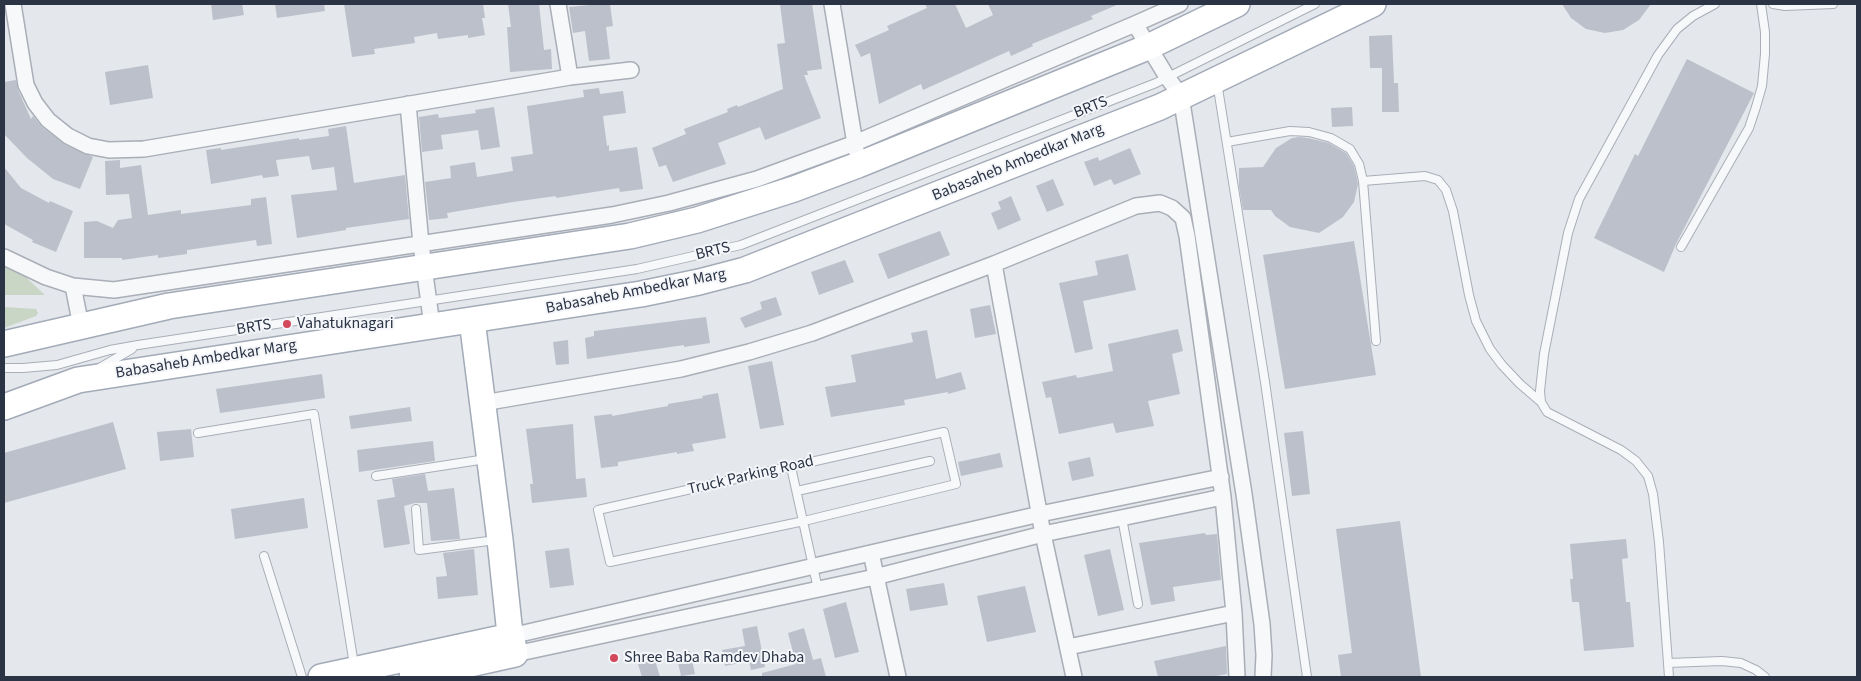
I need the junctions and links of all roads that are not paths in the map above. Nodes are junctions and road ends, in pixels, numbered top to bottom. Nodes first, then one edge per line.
1 (13, 4) edge
2 (558, 4) edge
3 (832, 4) edge
4 (1180, 4) edge
5 (1237, 4) edge
6 (1314, 4) edge
7 (1373, 4) edge
8 (1715, 4) edge
9 (1761, 4) edge
10 (1773, 4) edge
11 (1833, 4) edge
12 (1135, 24) junction
13 (1148, 47) junction
14 (631, 70) dead end
15 (570, 76) junction
16 (1217, 80) junction
17 (1174, 87) junction
18 (408, 104) junction
19 (1227, 142) junction
20 (857, 154) junction
21 (1363, 182) junction
22 (421, 244) junction
23 (1681, 247) dead end
24 (4, 257) edge
25 (994, 264) junction
26 (424, 268) junction
27 (73, 286) junction
28 (429, 301) junction
29 (472, 320) junction
30 (81, 326) junction
31 (432, 326) junction
32 (1376, 341) dead end
33 (4, 344) edge
34 (138, 345) junction
35 (4, 368) edge
36 (78, 380) junction
37 (4, 391) edge
38 (1541, 402) junction
39 (483, 403) junction
40 (4, 407) edge
41 (198, 433) dead end
42 (490, 459) junction
43 (930, 461) dead end
44 (791, 467) junction
45 (376, 476) dead end
46 (1220, 477) junction
47 (797, 491) junction
48 (1223, 497) junction
49 (416, 510) dead end
50 (1040, 514) junction
51 (1122, 518) junction
52 (804, 521) junction
53 (1043, 534) junction
54 (500, 540) junction
55 (871, 554) junction
56 (264, 556) dead end
57 (813, 567) junction
58 (875, 577) junction
59 (818, 589) junction
60 (1138, 604) dead end
61 (1234, 613) junction
62 (513, 645) junction
63 (1068, 647) junction
64 (1668, 663) junction
65 (403, 672) edge
66 (355, 673) edge
67 (302, 677) edge
68 (321, 677) edge
69 (898, 677) edge
70 (1074, 677) edge
71 (1236, 677) edge
72 (1263, 677) edge
73 (1307, 677) edge
74 (1669, 677) edge
75 (1765, 677) edge

1 - 18 street
2 - 15 street
3 - 20 street
4 - 12 street
5 - 13 main road
6 - 17 lane, BRTS
7 - 16 main road, Babasaheb Ambedkar Marg
8 - 38 lane
9 - 23 lane
10 - 11 lane
12 - 13 street
12 - 20 street
13 - 17 street
13 - 20 main road
14 - 15 street
15 - 18 street
16 - 17 main road, Babasaheb Ambedkar Marg
16 - 19 lane
17 - 28 lane, BRTS
17 - 29 main road, Babasaheb Ambedkar Marg
17 - 72 street
18 - 22 street
19 - 21 lane
19 - 73 lane
20 - 22 street
20 - 26 main road
21 - 32 lane
21 - 38 lane
22 - 26 street
22 - 27 street
24 - 27 street
25 - 39 street
25 - 46 street
25 - 50 street
26 - 28 street
26 - 30 main road
27 - 30 street
28 - 31 street
28 - 34 lane, BRTS
29 - 31 main road, Babasaheb Ambedkar Marg
29 - 39 main road
30 - 33 main road
31 - 36 main road, Babasaheb Ambedkar Marg
34 - 35 lane
34 - 36 lane, BRTS
36 - 37 main road
36 - 40 main road, Babasaheb Ambedkar Marg
38 - 64 lane
39 - 42 main road
41 - 66 lane
42 - 45 lane
42 - 54 main road
43 - 47 lane
44 - 47 lane
44 - 52 lane, Truck Parking Road
44 - 52 lane, Truck Parking Road
46 - 48 street
46 - 50 street
47 - 52 lane
48 - 51 street
48 - 61 street
49 - 54 lane
50 - 53 street
50 - 55 street
51 - 53 street
51 - 60 lane
52 - 57 lane
53 - 58 street
53 - 63 street
54 - 62 main road
55 - 57 street
55 - 58 street
56 - 67 lane
57 - 59 lane
57 - 62 street
58 - 59 street
58 - 69 street
59 - 62 street
61 - 63 street
61 - 71 street
62 - 65 main road
63 - 70 street
64 - 74 lane
64 - 75 lane
65 - 66 main road
66 - 68 main road

